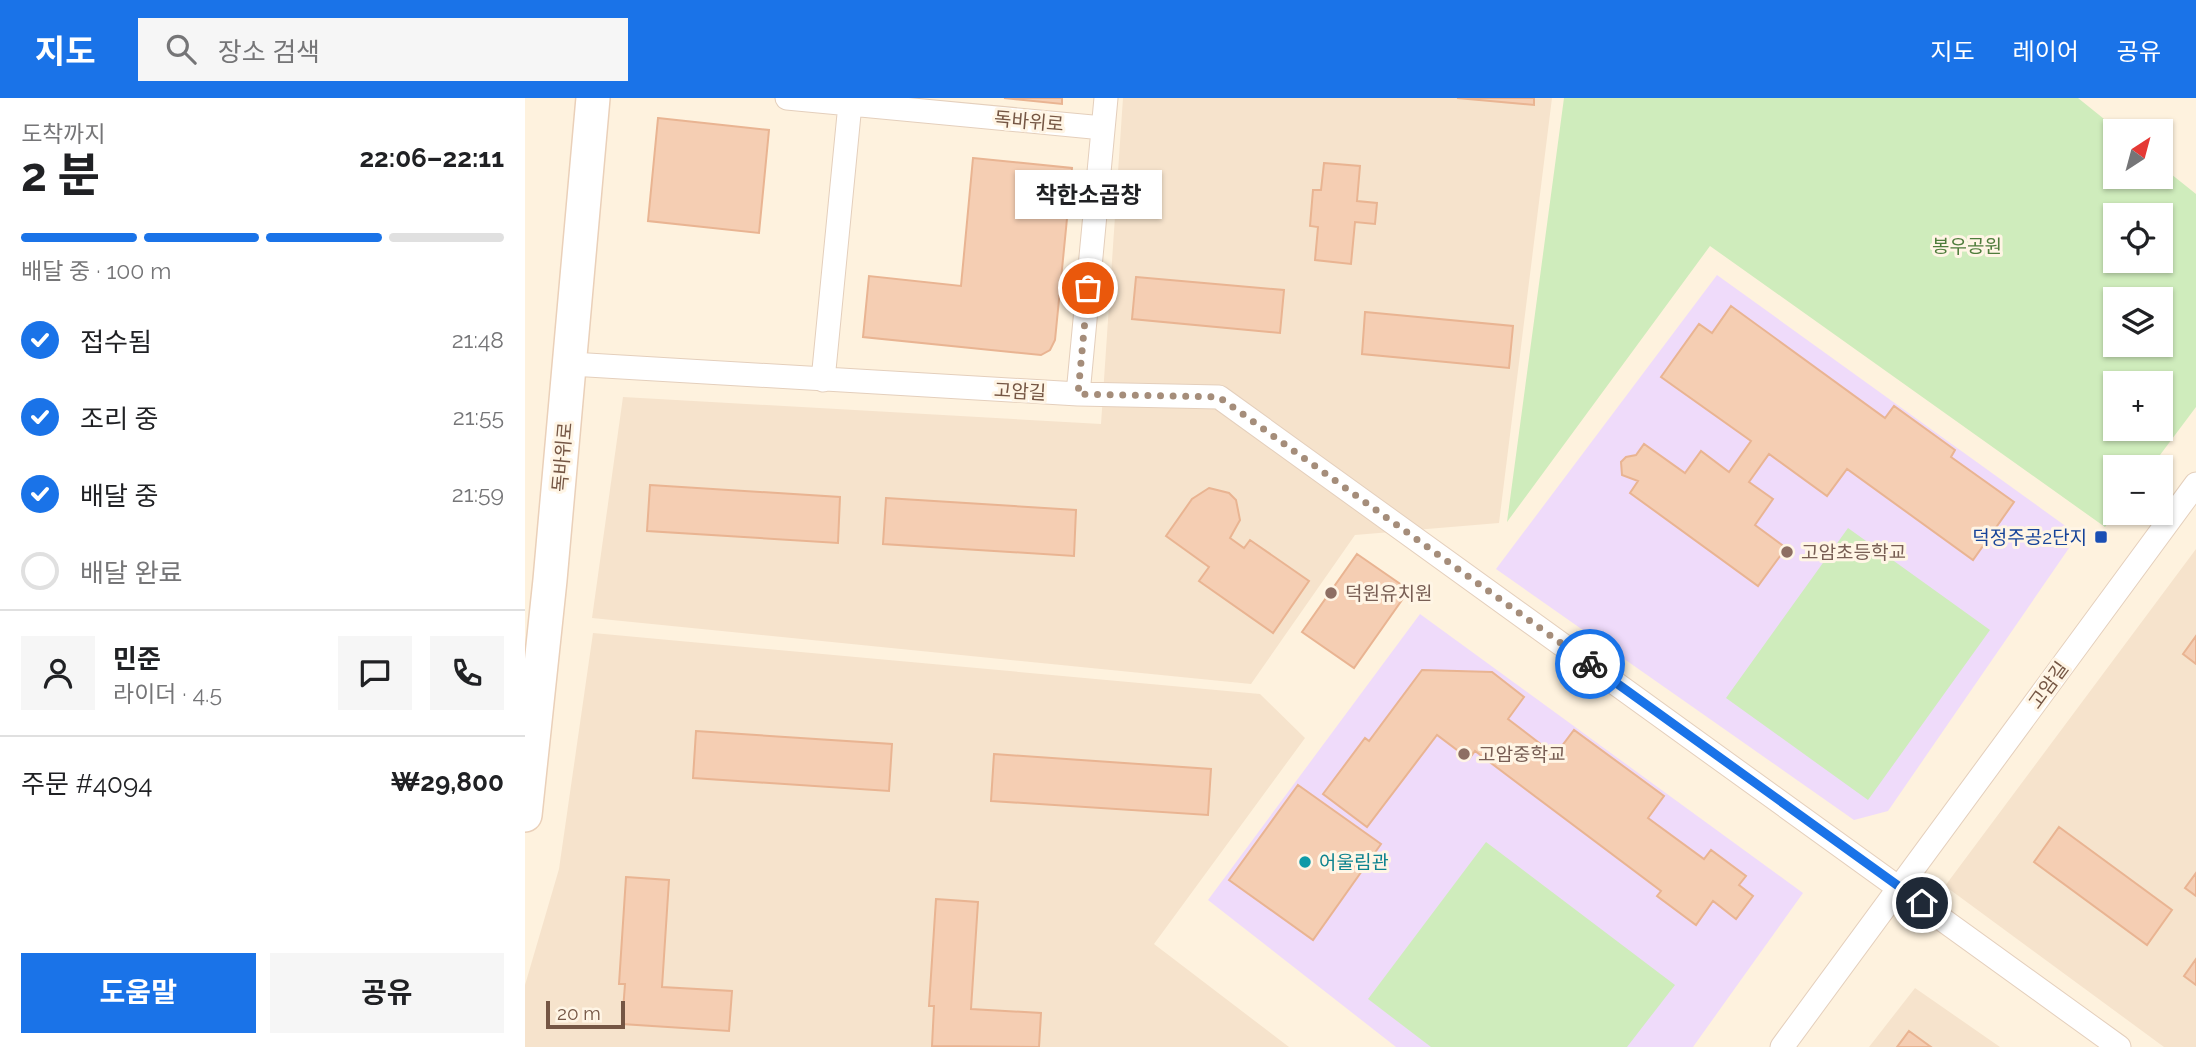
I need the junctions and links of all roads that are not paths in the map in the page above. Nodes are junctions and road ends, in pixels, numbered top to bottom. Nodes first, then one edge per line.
1 (593, 98) edge
2 (787, 98) edge
3 (1106, 98) edge
4 (850, 104) junction
5 (1103, 128) junction
6 (571, 363) junction
7 (823, 380) junction
8 (1078, 394) junction
9 (2196, 484) edge
10 (525, 816) edge
11 (1900, 887) junction
12 (1782, 1047) edge
13 (2119, 1047) edge

1 - 6 main road, 독바위로
2 - 4 street, 독바위로
3 - 5 street
4 - 5 street, 독바위로
4 - 7 street
5 - 8 street
6 - 7 street, 고암길
6 - 10 main road, 독바위로
7 - 8 street, 고암길
8 - 11 street, 고암길
9 - 11 street, 고암길
11 - 12 street, 고암길
11 - 13 street, 고암길

